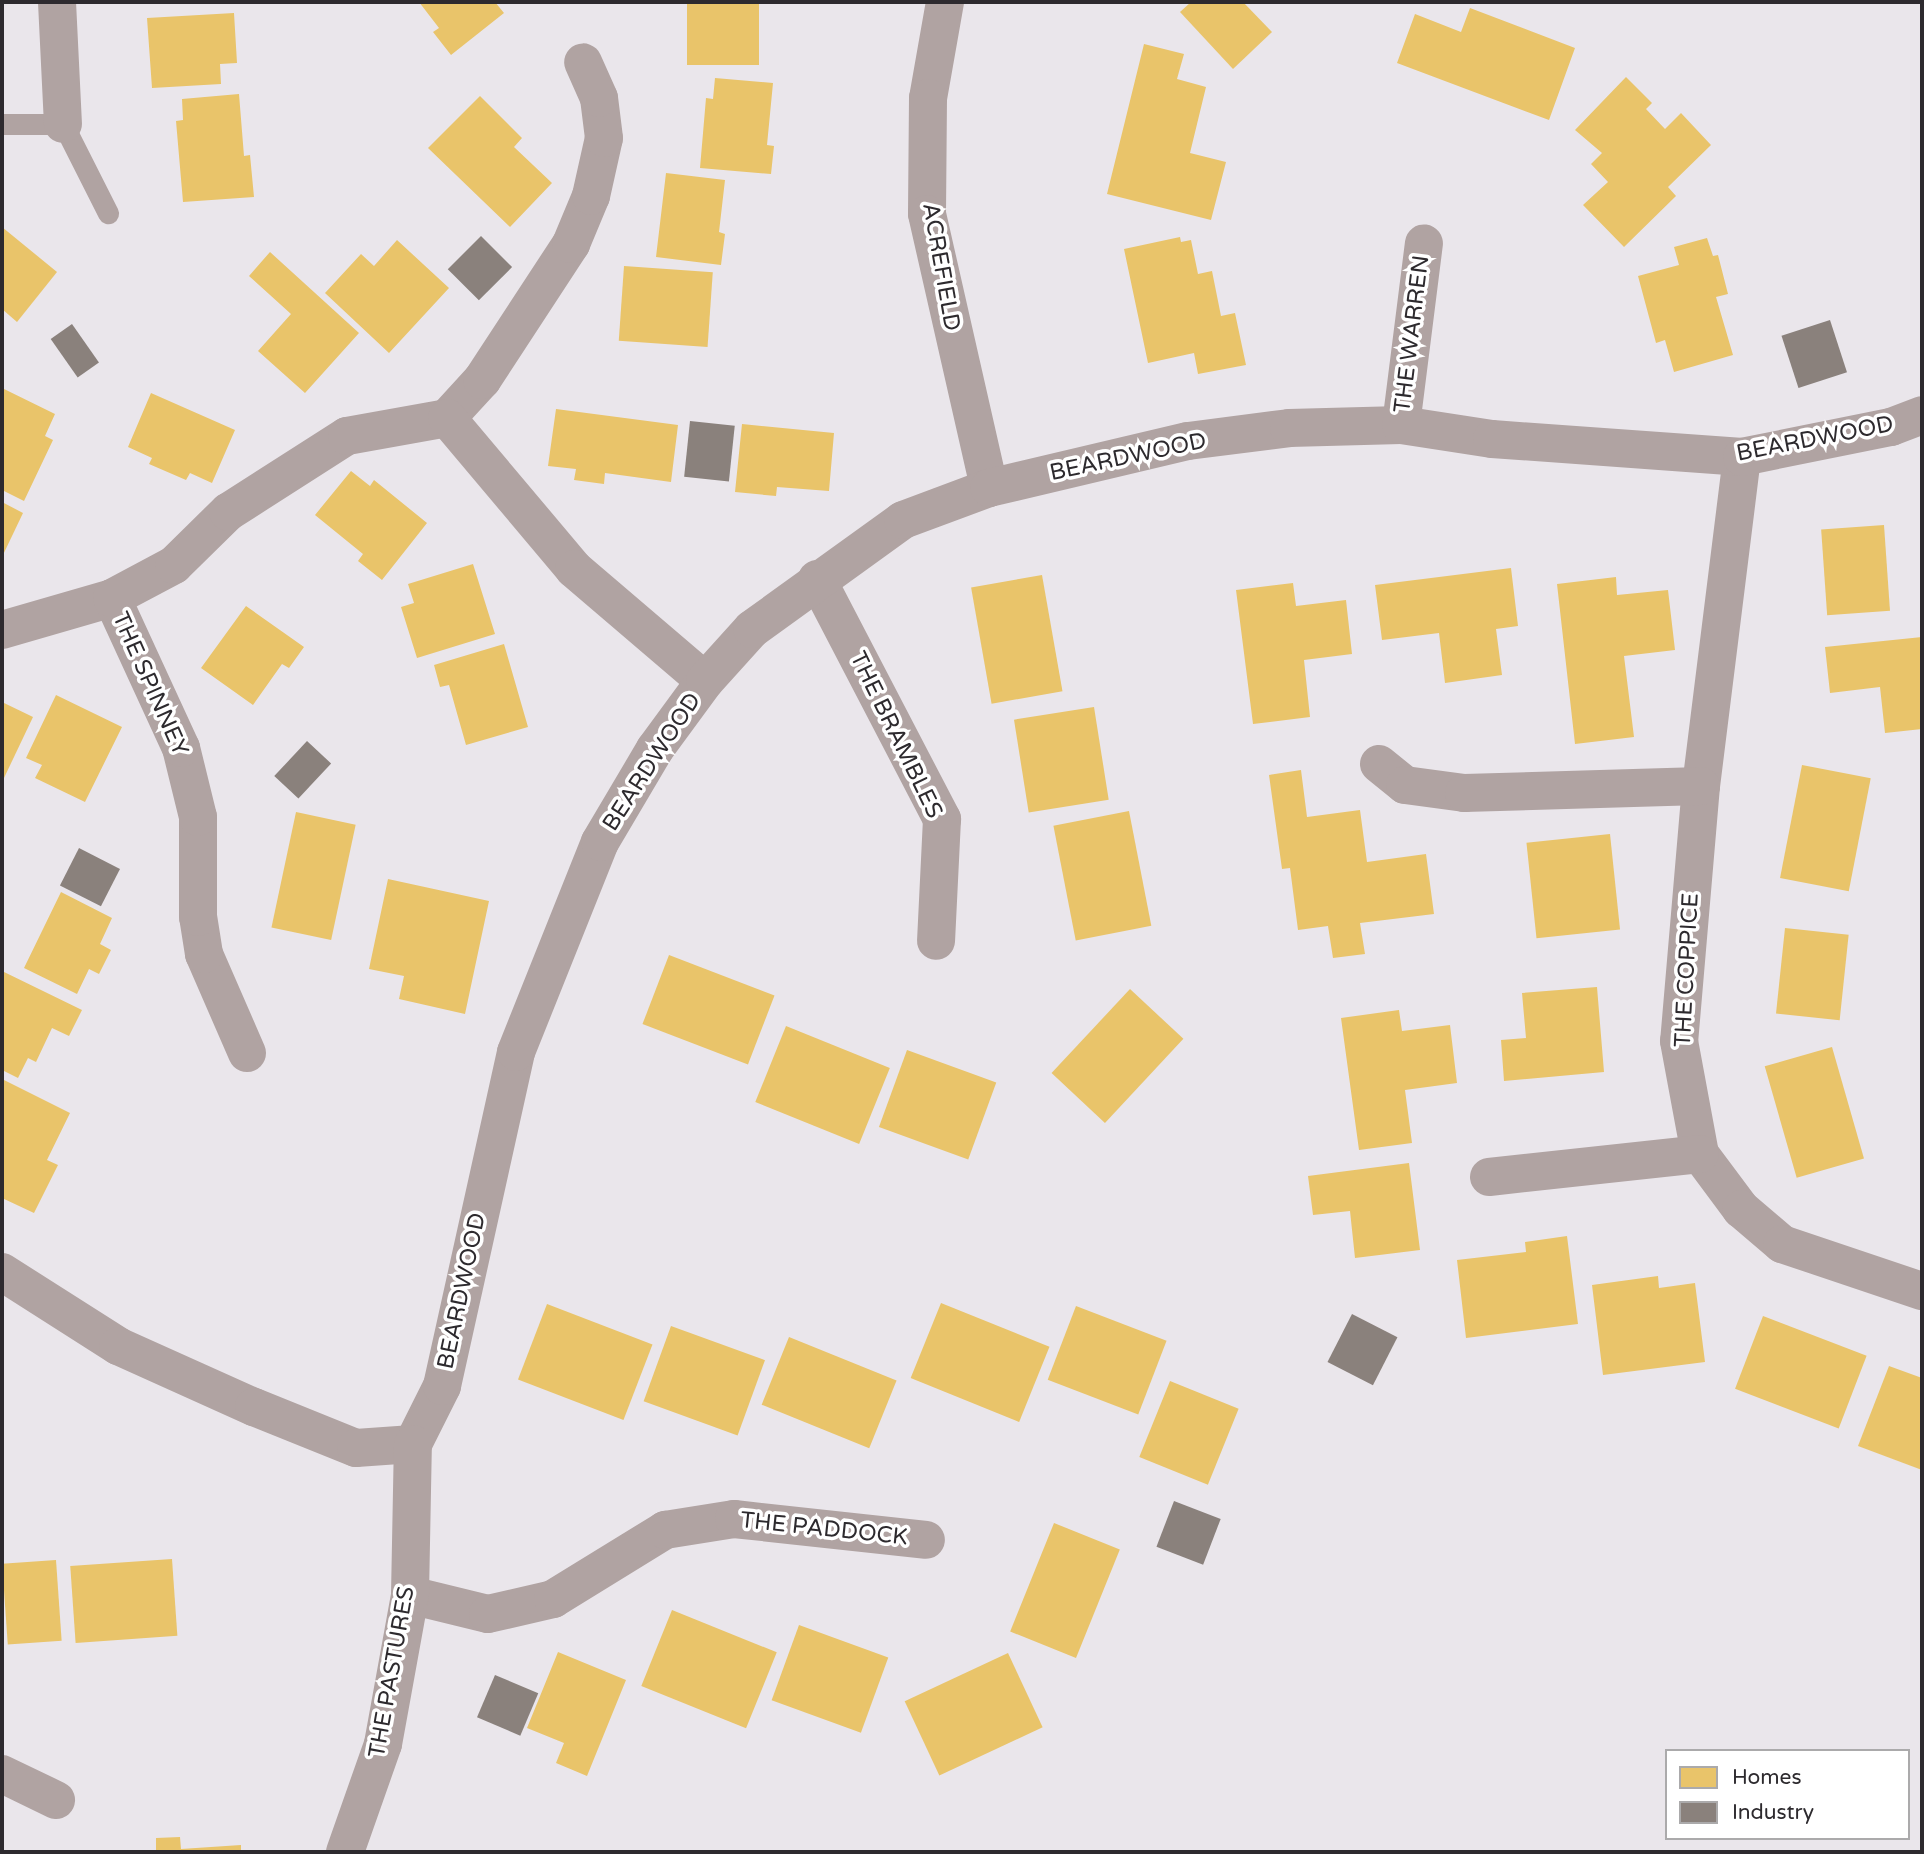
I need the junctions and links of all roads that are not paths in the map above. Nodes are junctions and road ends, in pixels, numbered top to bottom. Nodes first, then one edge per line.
1 (57, 2) edge
2 (946, 2) edge
3 (583, 62) dead end
4 (2, 124) edge
5 (63, 124) junction
6 (107, 213) dead end
7 (1424, 243) dead end
8 (1922, 415) edge
9 (447, 418) junction
10 (1401, 425) junction
11 (1742, 457) junction
12 (989, 488) junction
13 (817, 579) junction
14 (112, 598) junction
15 (2, 630) edge
16 (705, 681) junction
17 (1379, 764) dead end
18 (1701, 786) junction
19 (936, 941) dead end
20 (247, 1053) dead end
21 (1700, 1154) junction
22 (1489, 1177) dead end
23 (2, 1272) edge
24 (1922, 1291) edge
25 (413, 1444) junction
26 (926, 1540) dead end
27 (410, 1595) junction
28 (2, 1774) edge
29 (56, 1800) dead end
30 (345, 1852) edge

1 - 5 street
2 - 12 street, ACREFIELD
3 - 9 street
4 - 5 lane
5 - 6 lane
7 - 10 street, THE WARREN
8 - 11 street, BEARDWOOD
9 - 14 street, THE SPINNEY
9 - 16 street
10 - 11 street, BEARDWOOD
10 - 12 street, BEARDWOOD
11 - 18 street, THE COPPICE
12 - 13 street, BEARDWOOD
13 - 16 street, BEARDWOOD
13 - 19 street, THE BRAMBLES
14 - 15 street, THE SPINNEY
14 - 20 street, THE SPINNEY
16 - 25 street, BEARDWOOD
17 - 18 street
18 - 21 street, THE COPPICE
21 - 22 street
21 - 24 street, THE COPPICE
23 - 25 street
25 - 27 street, THE PASTURES
26 - 27 street, THE PADDOCK
27 - 30 street, THE PASTURES
28 - 29 street

